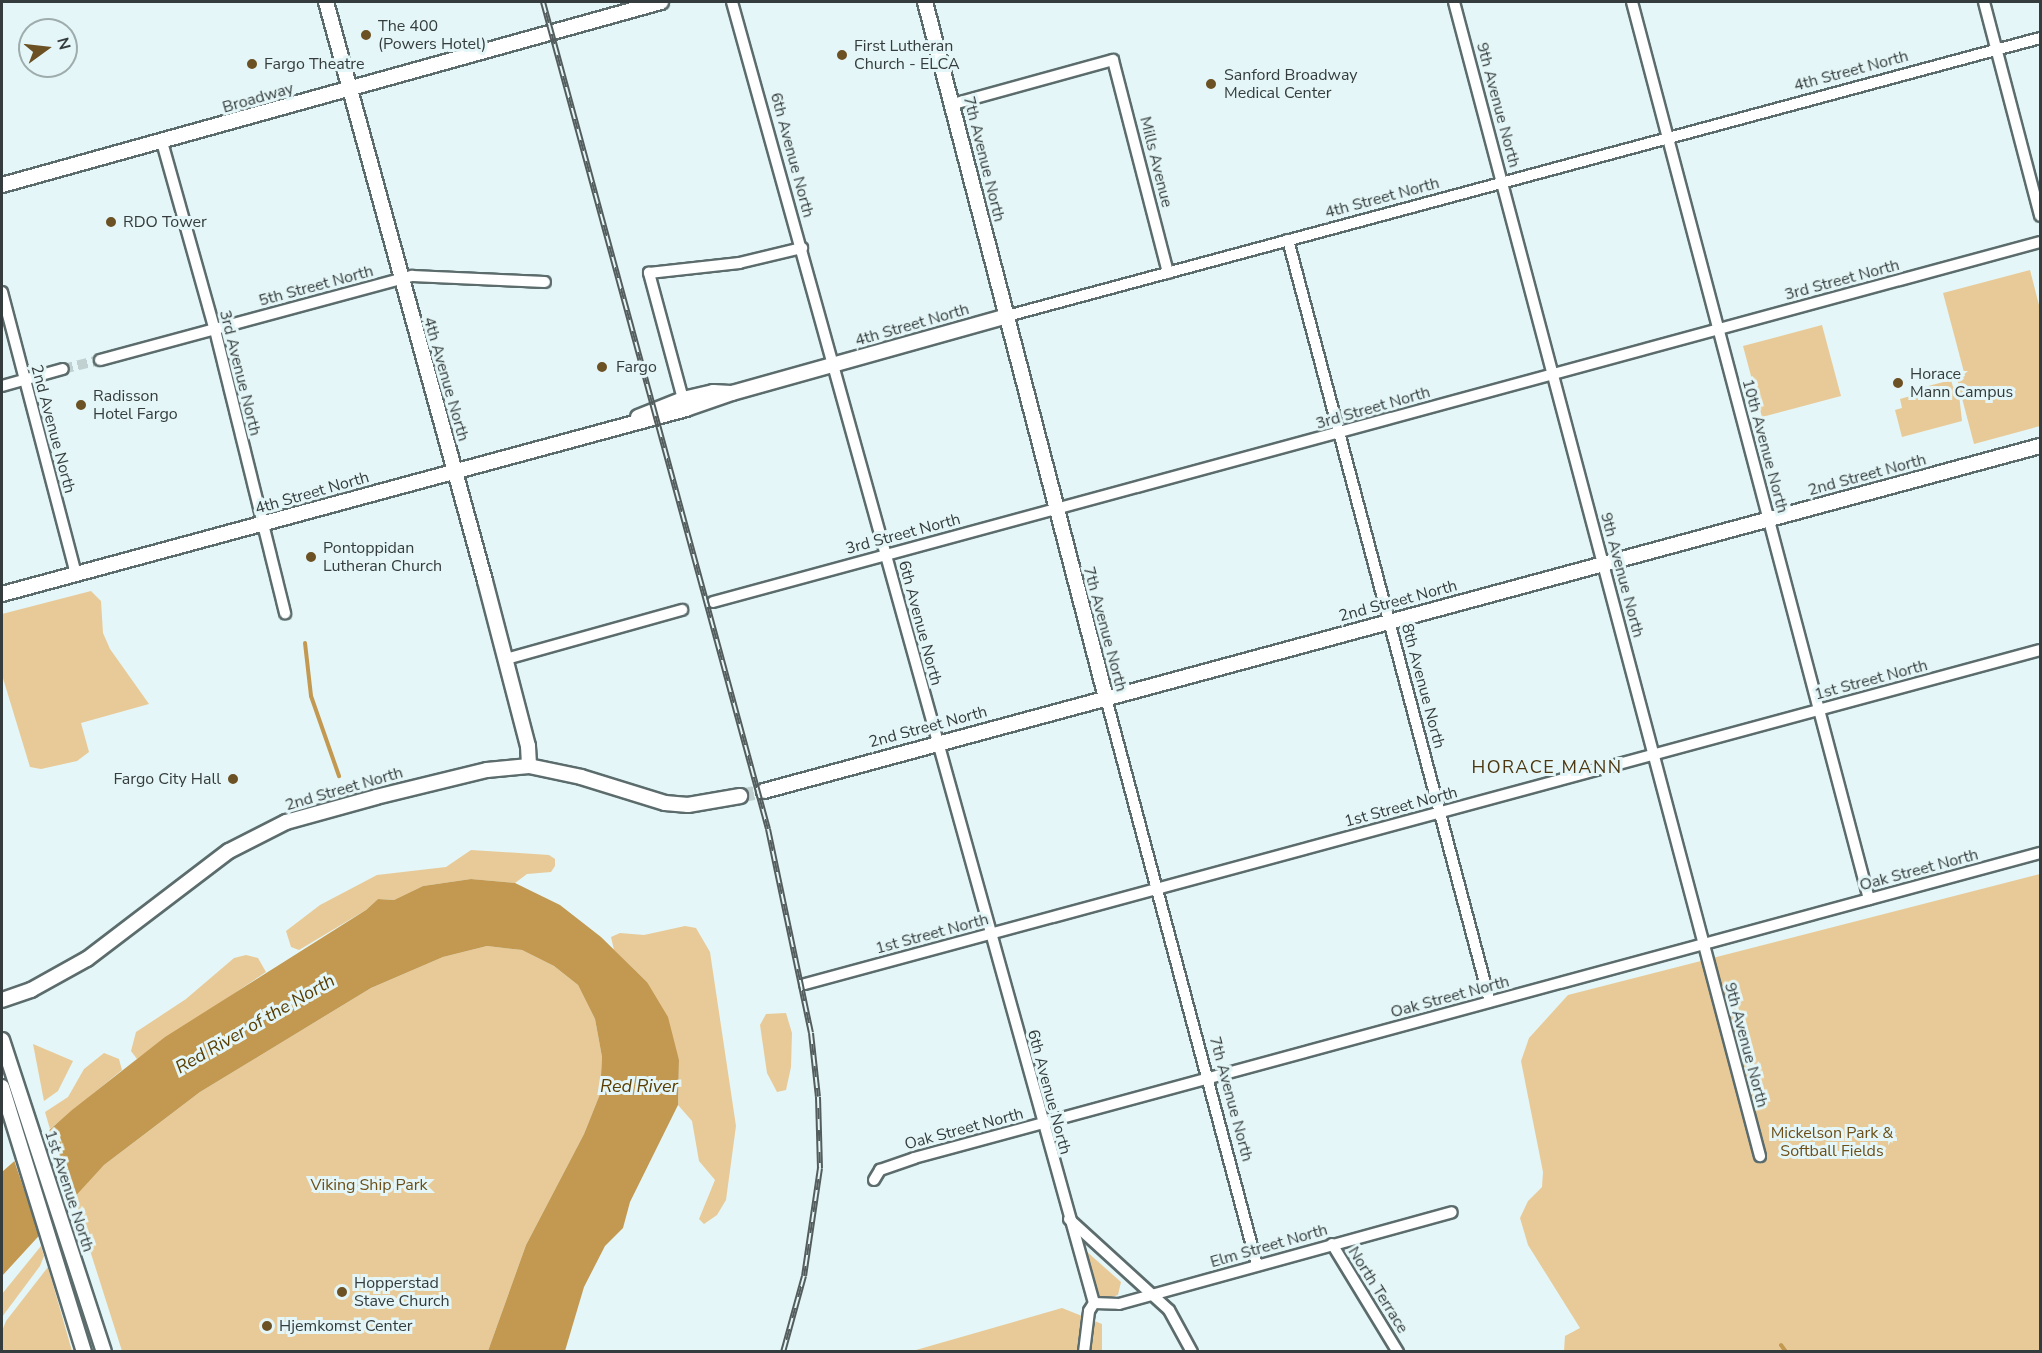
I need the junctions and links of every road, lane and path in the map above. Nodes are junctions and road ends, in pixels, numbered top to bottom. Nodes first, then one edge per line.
1 (326, 2) edge
2 (661, 2) edge
3 (732, 2) edge
4 (925, 2) edge
5 (1455, 2) edge
6 (1632, 2) edge
7 (1984, 2) edge
8 (2040, 38) edge
9 (1996, 49) junction
10 (350, 89) junction
11 (952, 104) junction
12 (1668, 138) junction
13 (162, 142) junction
14 (1503, 182) junction
15 (2, 185) edge
16 (2040, 216) edge
17 (1288, 240) junction
18 (2040, 242) edge
19 (802, 248) junction
20 (1168, 273) junction
21 (401, 279) junction
22 (545, 282) dead end
23 (2, 292) edge
24 (1007, 316) junction
25 (1719, 328) junction
26 (214, 330) junction
27 (100, 360) tunnel mouth
28 (832, 365) junction
29 (63, 369) tunnel mouth
30 (1553, 373) junction
31 (24, 379) junction
32 (2, 386) edge
33 (732, 393) junction
34 (683, 399) junction
35 (631, 421) junction
36 (1341, 432) junction
37 (2040, 446) edge
38 (455, 470) junction
39 (1057, 508) junction
40 (1768, 518) junction
41 (264, 524) junction
42 (885, 554) junction
43 (1603, 562) junction
44 (76, 574) junction
45 (2, 594) edge
46 (712, 602) dead end
47 (682, 610) dead end
48 (285, 613) dead end
49 (1390, 621) junction
50 (2040, 650) edge
51 (506, 659) junction
52 (1106, 698) junction
53 (1819, 710) junction
54 (938, 741) junction
55 (1654, 754) junction
56 (529, 766) junction
57 (764, 791) tunnel mouth
58 (740, 796) tunnel mouth
59 (1441, 812) junction
60 (2040, 853) edge
61 (1158, 889) junction
62 (1869, 899) junction
63 (990, 934) junction
64 (1703, 942) junction
65 (805, 984) dead end
66 (2, 1000) edge
67 (1490, 1002) junction
68 (4, 1046) edge
69 (1208, 1078) junction
70 (2, 1087) edge
71 (1042, 1124) junction
72 (1760, 1156) dead end
73 (874, 1180) dead end
74 (1452, 1212) dead end
75 (1068, 1219) junction
76 (1332, 1244) junction
77 (1257, 1265) junction
78 (1151, 1295) junction
79 (1094, 1303) junction
80 (84, 1352) edge
81 (104, 1352) edge
82 (1084, 1352) edge
83 (1192, 1352) edge
84 (1398, 1352) edge

1 - 10 street, 4th Avenue North
2 - 10 street, Broadway
3 - 19 street, 6th Avenue North
4 - 11 street, 7th Avenue North
5 - 14 street, 9th Avenue North
6 - 12 street, 10th Avenue North
7 - 9 street
8 - 9 street, 4th Street North
9 - 12 street, 4th Street North
9 - 16 street
10 - 13 street, Broadway
10 - 21 street, 4th Avenue North
11 - 20 street, Mills Avenue
11 - 24 street, 7th Avenue North
12 - 14 street, 4th Street North
12 - 25 street, 10th Avenue North
13 - 15 street, Broadway
13 - 26 street, 3rd Avenue North
14 - 17 street, 4th Street North
14 - 30 street, 9th Avenue North
17 - 20 street, 4th Street North
17 - 36 street, 8th Avenue North
18 - 25 street, 3rd Street North
19 - 28 street, 6th Avenue North
19 - 34 street
20 - 24 street, 4th Street North
21 - 22 street, 5th Street North
21 - 26 street, 5th Street North
21 - 38 street, 4th Avenue North
23 - 31 street, 2nd Avenue North
24 - 28 street, 4th Street North
24 - 39 street, 7th Avenue North
25 - 30 street, 3rd Street North
25 - 40 street, 10th Avenue North
26 - 27 street, 5th Street North
26 - 41 street, 3rd Avenue North
28 - 33 street, 4th Street North
28 - 42 street, 6th Avenue North
29 - 31 street
30 - 36 street, 3rd Street North
30 - 43 street, 9th Avenue North
31 - 32 street
31 - 44 street, 2nd Avenue North
33 - 34 street, 4th Street North
33 - 35 street, 4th Street North
34 - 35 street, 4th Street North
35 - 38 street, 4th Street North
36 - 39 street, 3rd Street North
36 - 49 street, 8th Avenue North
37 - 40 street, 2nd Street North
38 - 41 street, 4th Street North
38 - 51 street, 4th Avenue North
39 - 42 street, 3rd Street North
39 - 52 street, 7th Avenue North
40 - 43 street, 2nd Street North
40 - 53 street, 10th Avenue North
41 - 44 street, 4th Street North
41 - 48 street, 3rd Avenue North
42 - 46 street, 3rd Street North
42 - 54 street, 6th Avenue North
43 - 49 street, 2nd Street North
43 - 55 street, 9th Avenue North
44 - 45 street, 4th Street North
47 - 51 street
49 - 52 street, 2nd Street North
49 - 59 street, 8th Avenue North
50 - 53 street, 1st Street North
51 - 56 street, 4th Avenue North
52 - 54 street, 2nd Street North
52 - 61 street, 7th Avenue North
53 - 55 street, 1st Street North
53 - 62 street, 10th Avenue North
54 - 57 street, 2nd Street North
54 - 63 street, 6th Avenue North
55 - 59 street, 1st Street North
55 - 64 street, 9th Avenue North
56 - 58 street, 2nd Street North
56 - 66 street, 2nd Street North
59 - 61 street, 1st Street North
59 - 67 street, 8th Avenue North
60 - 62 street, Oak Street North
61 - 63 street, 1st Street North
61 - 69 street, 7th Avenue North
62 - 64 street, Oak Street North
63 - 65 street, 1st Street North
63 - 71 street, 6th Avenue North
64 - 67 street, Oak Street North
64 - 72 street, 9th Avenue North
67 - 69 street, Oak Street North
68 - 81 street, 1st Avenue North
69 - 71 street, Oak Street North
69 - 77 street, 7th Avenue North
70 - 80 street, 1st Avenue North
71 - 73 street, Oak Street North
71 - 75 street, 6th Avenue North
74 - 76 street, Elm Street North
75 - 78 street
75 - 79 street, 6th Avenue North
76 - 77 street, Elm Street North
76 - 84 street, North Terrace
77 - 78 street, Elm Street North
78 - 79 street, Elm Street North
78 - 83 street
79 - 82 street

